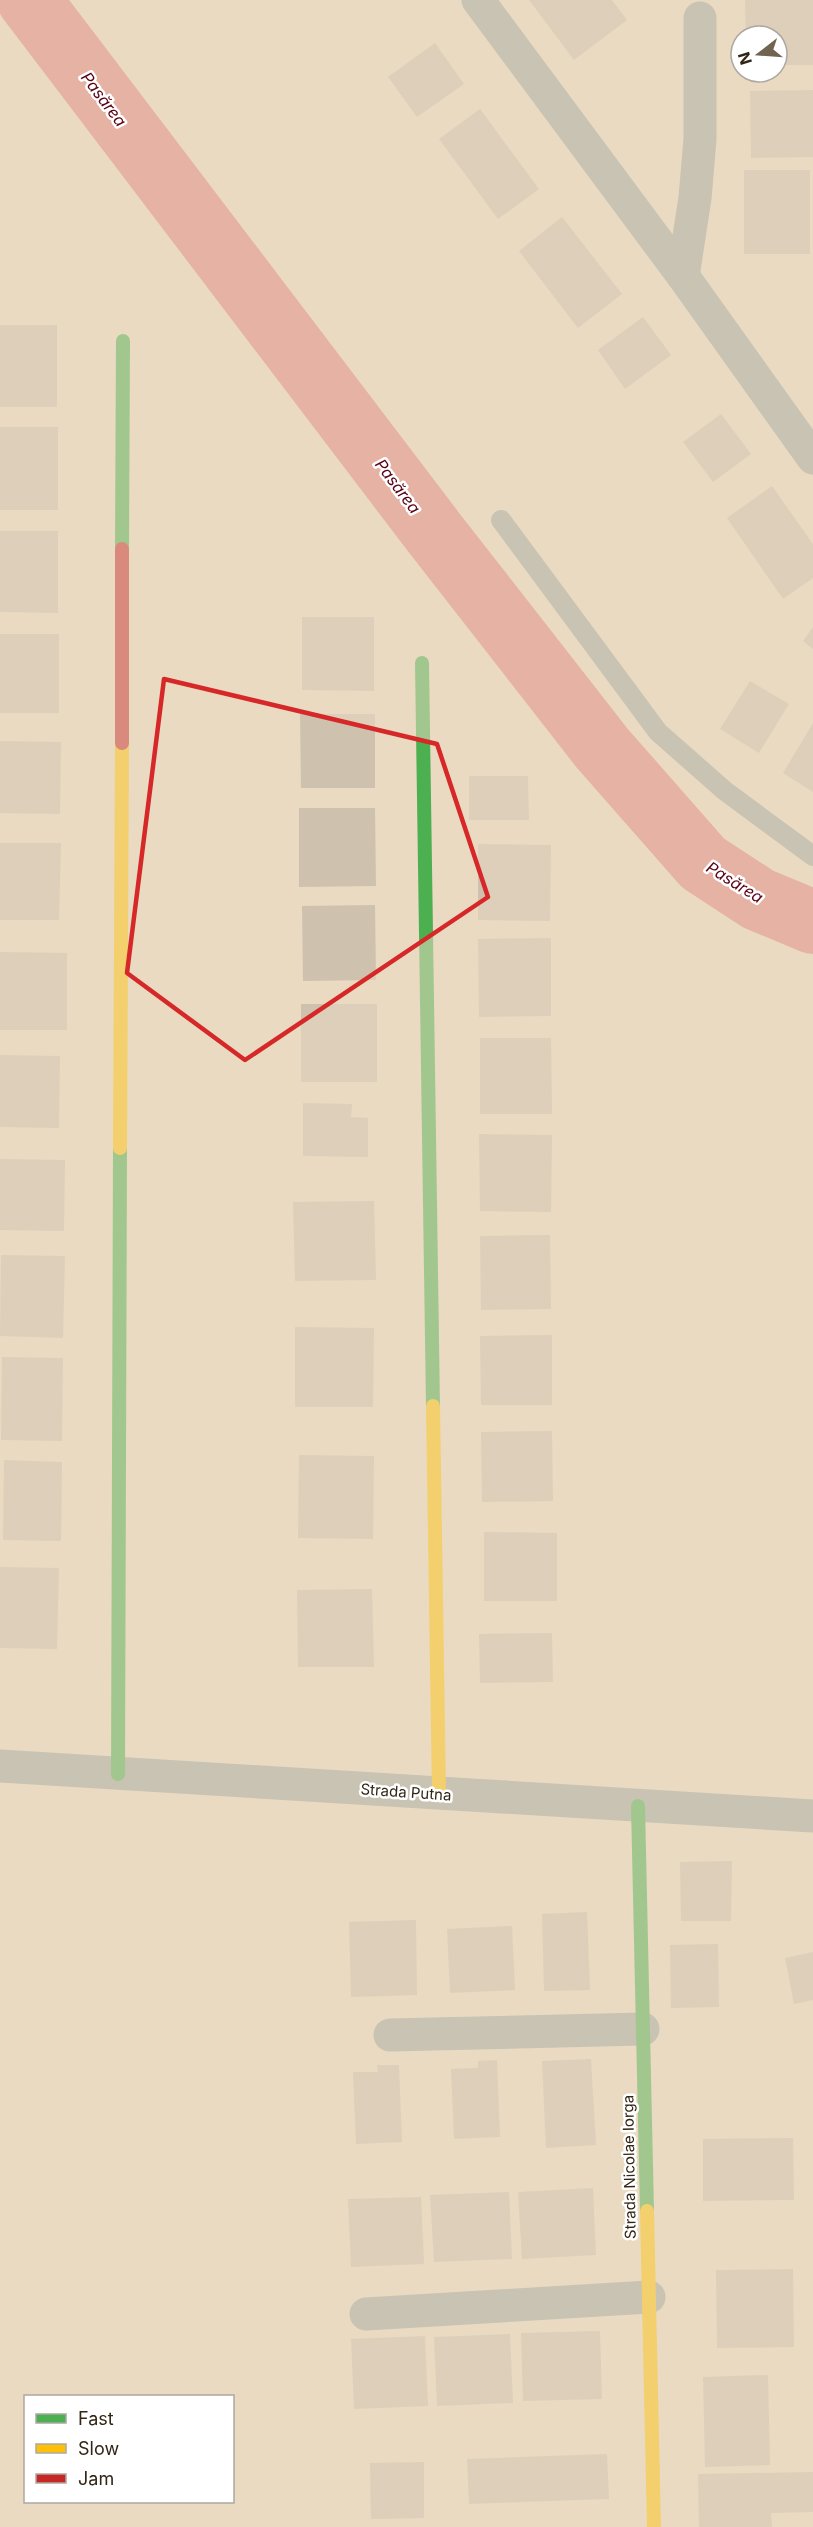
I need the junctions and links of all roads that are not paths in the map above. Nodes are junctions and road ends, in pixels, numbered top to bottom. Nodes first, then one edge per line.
1 (478, 0) edge
2 (700, 18) dead end
3 (683, 276) junction
4 (123, 341) dead end
5 (813, 458) edge
6 (501, 520) dead end
7 (422, 663) dead end
8 (813, 856) edge
9 (0, 1766) edge
10 (118, 1774) junction
11 (440, 1794) junction
12 (638, 1806) junction
13 (813, 1816) edge
14 (643, 2029) junction
15 (390, 2035) dead end
16 (649, 2297) junction
17 (366, 2314) dead end
18 (654, 2527) edge

1 - 3 street
2 - 3 street
3 - 5 street
4 - 10 street
6 - 8 lane
7 - 11 street
9 - 10 street, Strada Putna
10 - 11 street, Strada Putna
11 - 12 street, Strada Putna
12 - 13 street, Strada Putna
12 - 14 street, Strada Nicolae Iorga
14 - 15 street
14 - 16 street, Strada Nicolae Iorga
16 - 17 street
16 - 18 street, Strada Nicolae Iorga

